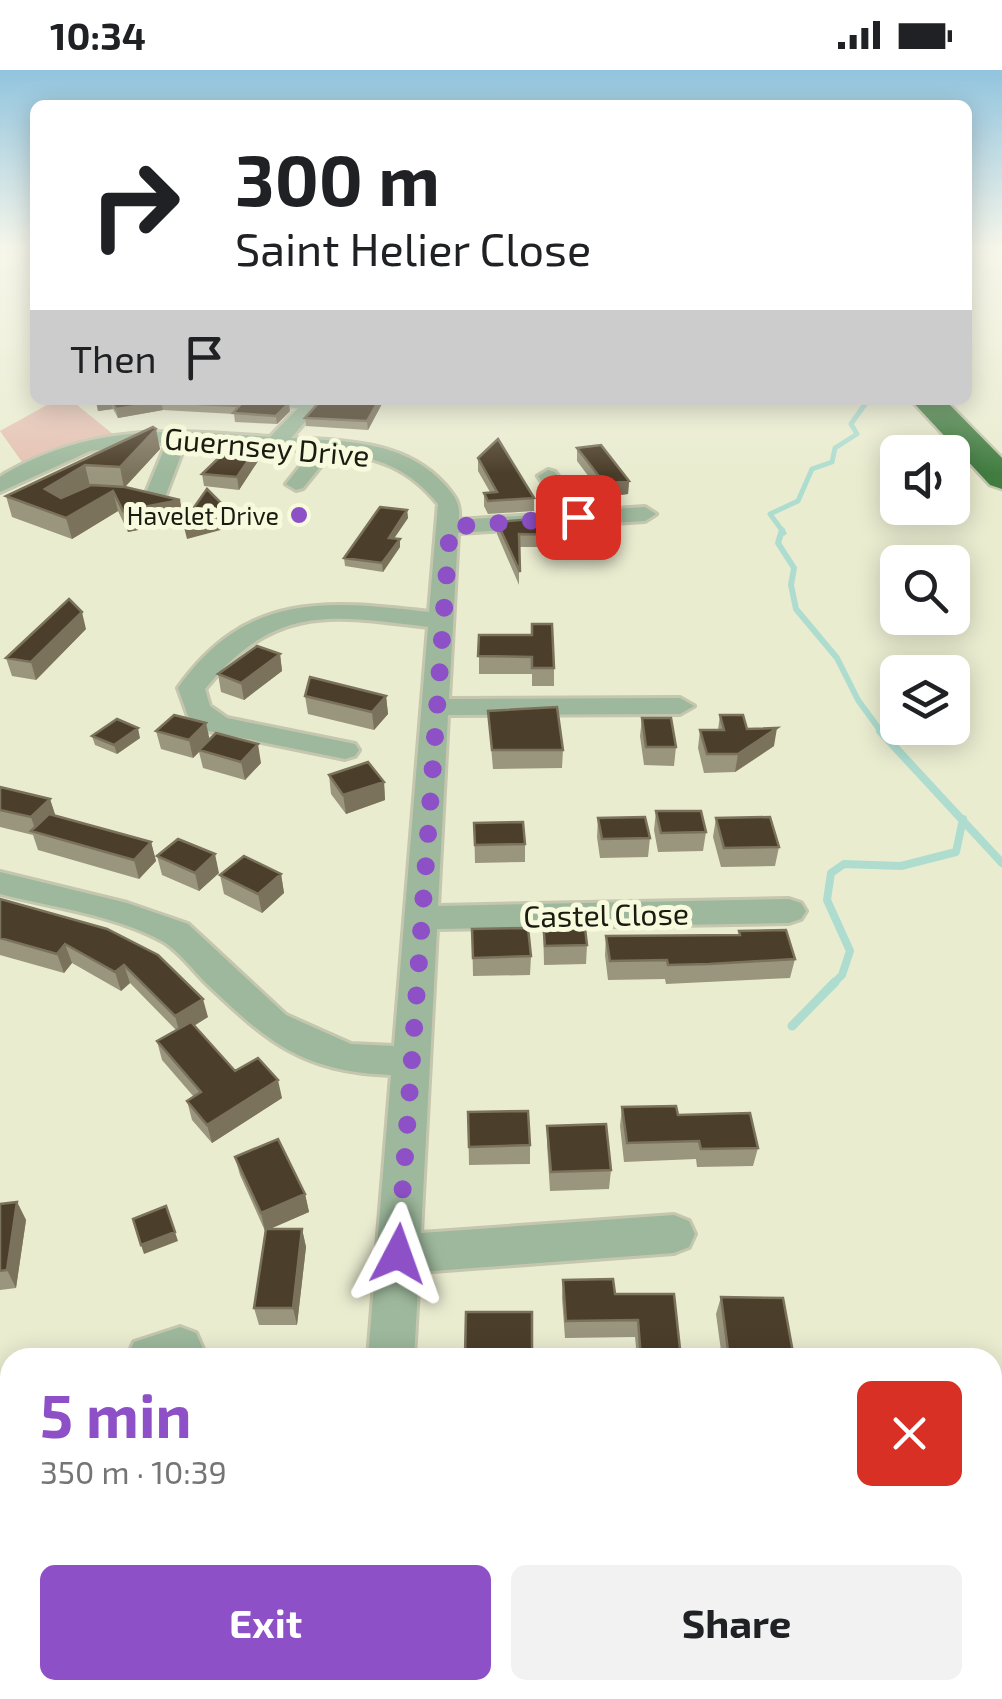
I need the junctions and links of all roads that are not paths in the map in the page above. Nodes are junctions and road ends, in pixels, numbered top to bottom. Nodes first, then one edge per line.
1 (311, 405) edge
2 (932, 405) edge
3 (967, 405) edge
4 (177, 436) junction
5 (1002, 440) edge
6 (276, 444) junction
7 (326, 447) junction
8 (548, 476) dead end
9 (1002, 478) edge
10 (296, 484) dead end
11 (0, 486) edge
12 (92, 495) edge
13 (645, 514) dead end
14 (578, 517) junction
15 (450, 527) junction
16 (444, 621) junction
17 (680, 706) dead end
18 (437, 707) junction
19 (346, 750) dead end
20 (0, 883) edge
21 (789, 911) dead end
22 (422, 918) junction
23 (412, 1062) junction
24 (674, 1234) dead end
25 (398, 1254) junction
26 (392, 1348) edge

1 - 6 street
2 - 9 highway
3 - 5 highway
4 - 6 street, Guernsey Drive
4 - 11 street, Guernsey Drive
4 - 12 street
6 - 7 street, Guernsey Drive
7 - 10 street
7 - 15 street, Guernsey Drive
8 - 14 street
13 - 14 street
14 - 15 street
15 - 16 street, Guernsey Drive
16 - 18 street, Guernsey Drive
16 - 19 street
17 - 18 street
18 - 22 street, Guernsey Drive
20 - 23 street
21 - 22 street, Castel Close
22 - 23 street, Guernsey Drive
23 - 25 street, Guernsey Drive
24 - 25 street
25 - 26 street, Guernsey Drive

